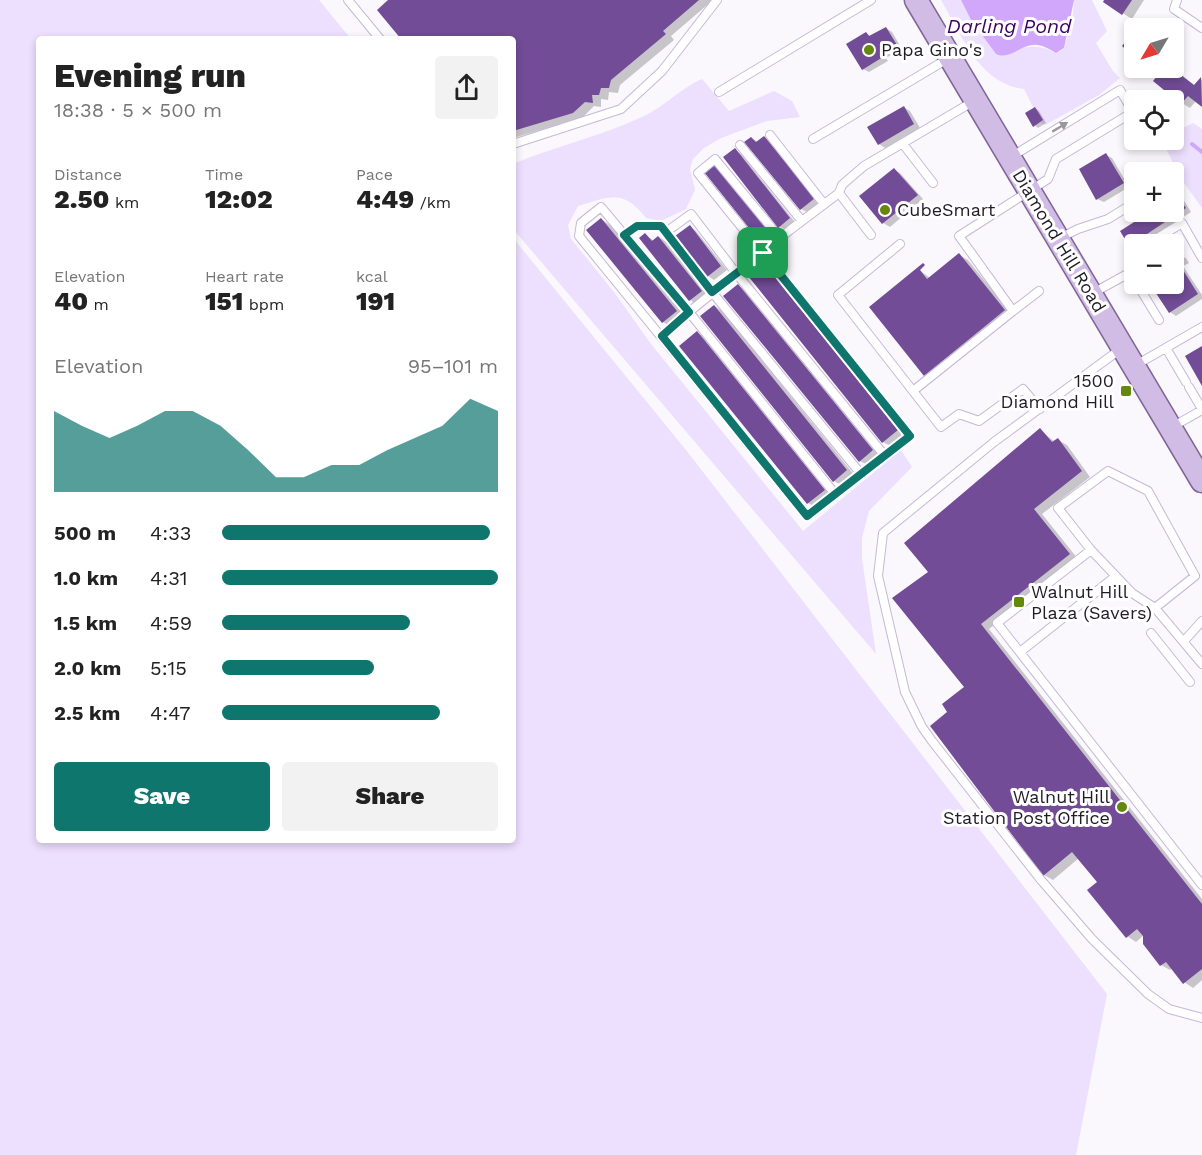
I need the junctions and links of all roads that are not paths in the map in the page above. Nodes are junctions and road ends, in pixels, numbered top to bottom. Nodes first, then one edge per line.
1 (348, 0) edge
2 (717, 0) edge
3 (872, 0) edge
4 (916, 0) edge
5 (1177, 0) edge
6 (1202, 28) edge
7 (378, 36) edge
8 (950, 58) junction
9 (719, 92) dead end
10 (975, 100) junction
11 (770, 135) dead end
12 (813, 139) dead end
13 (516, 143) edge
14 (903, 144) junction
15 (740, 145) dead end
16 (1010, 158) junction
17 (933, 183) dead end
18 (1029, 191) junction
19 (839, 193) junction
20 (824, 204) junction
21 (1124, 209) edge
22 (802, 220) junction
23 (666, 232) junction
24 (1164, 234) edge
25 (624, 235) junction
26 (871, 235) dead end
27 (780, 238) junction
28 (1058, 239) junction
29 (900, 244) dead end
30 (763, 253) junction
31 (1202, 258) edge
32 (736, 273) junction
33 (1124, 278) edge
34 (1039, 291) dead end
35 (712, 292) junction
36 (1143, 294) edge
37 (1091, 295) junction
38 (1013, 311) junction
39 (689, 312) junction
40 (1159, 320) dead end
41 (1202, 327) edge
42 (662, 336) junction
43 (1166, 348) junction
44 (1128, 357) junction
45 (913, 392) junction
46 (1040, 409) junction
47 (1202, 409) edge
48 (1170, 428) junction
49 (885, 456) junction
50 (861, 474) junction
51 (1202, 481) edge
52 (835, 494) junction
53 (1091, 550) junction
54 (1116, 576) junction
55 (1155, 609) junction
56 (1202, 621) edge
57 (1202, 631) edge
58 (1150, 633) dead end
59 (1184, 641) junction
60 (1020, 652) junction
61 (1202, 664) edge
62 (1190, 682) dead end
63 (1202, 885) edge
64 (1202, 1018) edge

1 - 7 lane
2 - 13 lane
3 - 9 lane
4 - 8 main road, Diamond Hill Road
5 - 6 lane
8 - 10 main road, Diamond Hill Road
8 - 12 lane
10 - 14 lane
10 - 16 main road, Diamond Hill Road
11 - 20 lane
14 - 17 lane
14 - 19 lane
15 - 22 lane
16 - 18 main road, Diamond Hill Road
16 -> 18 lane
18 - 28 main road, Diamond Hill Road
18 - 38 lane
19 - 20 lane
19 - 26 lane
20 - 22 lane
21 - 28 lane
22 - 27 lane
23 - 25 lane
23 - 32 lane
23 - 35 lane
24 - 31 lane
25 - 39 lane
25 - 42 lane
27 - 30 lane
27 - 30 lane
28 - 37 main road, Diamond Hill Road
29 - 45 lane
30 - 32 lane
30 - 49 lane
32 - 35 lane
32 - 49 lane
33 - 37 lane
34 - 38 lane
35 - 39 lane
35 - 50 lane
36 - 40 lane
37 - 44 main road, Diamond Hill Road
38 - 45 lane
39 - 42 lane
39 - 52 lane
41 - 43 lane
42 - 52 lane
43 - 44 lane
43 - 47 lane
44 - 46 lane
44 - 48 main road, Diamond Hill Road
45 - 46 lane
46 - 64 lane
47 - 48 lane
48 - 51 main road, Diamond Hill Road
49 - 50 lane
50 - 52 lane
53 - 54 lane
53 - 55 lane
53 - 60 lane
54 - 55 lane
54 - 60 lane
55 - 59 lane
56 - 59 lane
57 - 59 lane
58 - 62 lane
59 - 61 lane
60 - 63 lane

